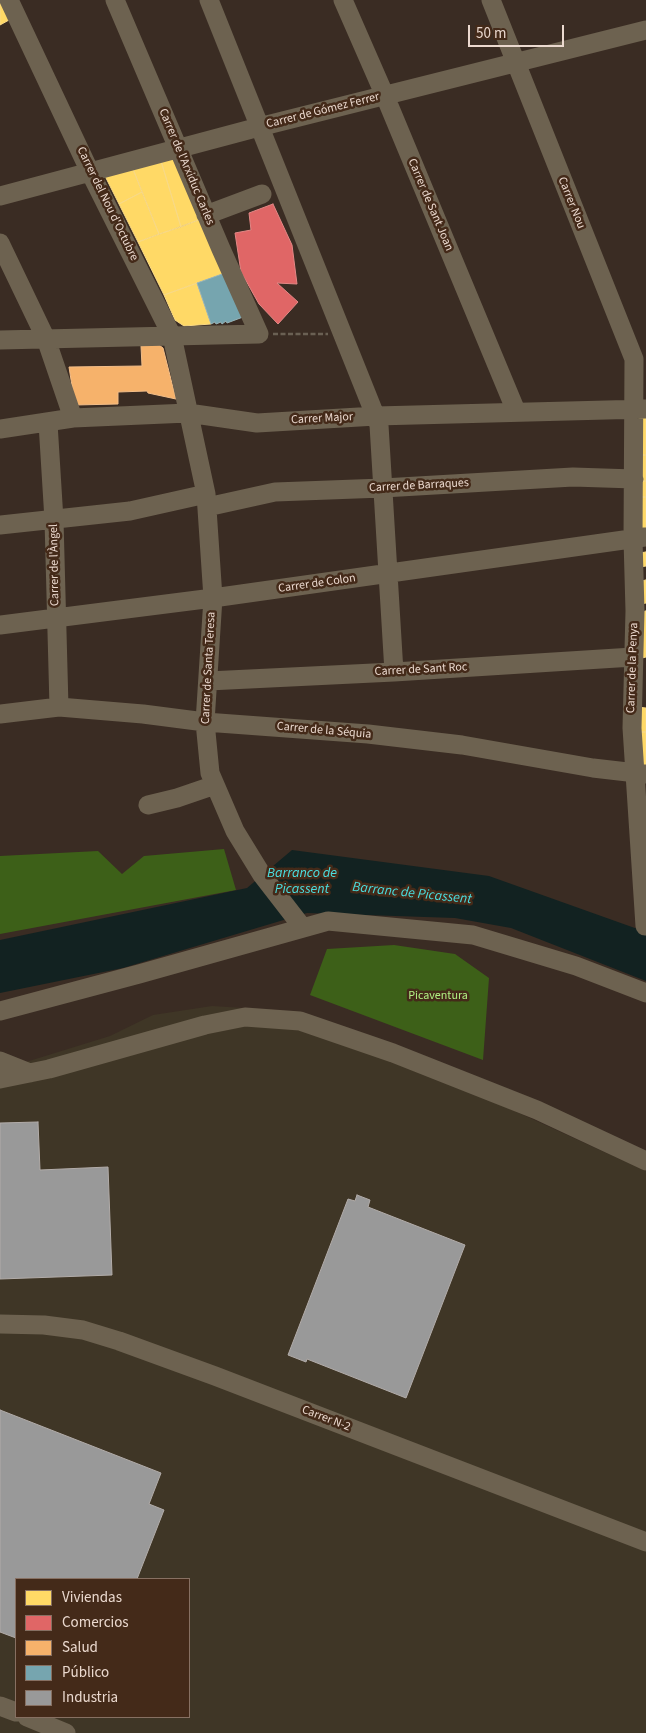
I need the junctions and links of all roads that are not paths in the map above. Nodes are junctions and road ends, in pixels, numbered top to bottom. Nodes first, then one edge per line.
1 (9, 0) edge
2 (115, 0) edge
3 (209, 0) edge
4 (343, 0) edge
5 (491, 0) edge
6 (646, 30) edge
7 (516, 62) junction
8 (385, 96) junction
9 (259, 127) junction
10 (178, 149) junction
11 (90, 172) junction
12 (262, 194) dead end
13 (0, 196) edge
14 (206, 215) junction
15 (0, 243) edge
16 (172, 336) junction
17 (46, 339) junction
18 (0, 340) edge
19 (640, 409) edge
20 (516, 412) junction
21 (188, 413) junction
22 (376, 416) junction
23 (73, 418) junction
24 (48, 423) junction
25 (0, 429) edge
26 (634, 479) junction
27 (383, 488) junction
28 (206, 500) junction
29 (54, 520) junction
30 (0, 525) edge
31 (640, 538) edge
32 (389, 574) junction
33 (213, 598) junction
34 (56, 618) junction
35 (0, 625) edge
36 (637, 662) edge
37 (394, 672) junction
38 (208, 681) junction
39 (59, 707) junction
40 (0, 714) edge
41 (205, 722) junction
42 (640, 774) edge
43 (215, 785) junction
44 (148, 805) dead end
45 (645, 926) edge
46 (303, 928) junction
47 (646, 993) edge
48 (0, 1011) edge
49 (0, 1061) edge
50 (30, 1073) junction
51 (0, 1079) edge
52 (646, 1161) edge
53 (0, 1324) edge
54 (646, 1542) edge
55 (0, 1706) edge
56 (15, 1712) edge
57 (29, 1718) edge
58 (66, 1733) edge

1 - 11 street, Carrer del Nou d'Octubre
2 - 10 street, Carrer de l'Arxiduc Carles
3 - 9 street
4 - 8 street, Carrer de Sant Joan
5 - 7 street, Carrer Nou
6 - 7 street, Carrer de Gómez Ferrer
7 - 8 street, Carrer de Gómez Ferrer
7 - 19 street, Carrer Nou
8 - 9 street, Carrer de Gómez Ferrer
8 - 20 street, Carrer de Sant Joan
9 - 10 street, Carrer de Gómez Ferrer
9 - 22 street
10 - 11 street, Carrer de Gómez Ferrer
10 - 14 street, Carrer de l'Arxiduc Carles
11 - 13 street, Carrer de Gómez Ferrer
11 - 16 street, Carrer del Nou d'Octubre
12 - 14 street
14 - 16 street, Carrer de l'Arxiduc Carles
15 - 17 street
16 - 17 street
16 - 21 street, Carrer del Nou d'Octubre
17 - 18 street
17 - 23 street
19 - 20 street, Carrer Major
19 - 26 street, Carrer de la Penya
20 - 22 street, Carrer Major
21 - 22 street, Carrer Major
21 - 23 street, Carrer Major
21 - 28 street, Carrer de Santa Teresa
22 - 27 street
23 - 24 street, Carrer Major
24 - 25 street, Carrer Major
24 - 29 street, Carrer de l'Àngel
26 - 27 street, Carrer de Barraques
26 - 31 street, Carrer de la Penya
27 - 28 street, Carrer de Barraques
27 - 32 street
28 - 29 street, Carrer de Barraques
28 - 33 street, Carrer de Santa Teresa
29 - 30 street, Carrer de Barraques
29 - 34 street, Carrer de l'Àngel
31 - 32 street, Carrer de Colon
31 - 36 street, Carrer de la Penya
32 - 33 street, Carrer de Colon
32 - 37 street
33 - 34 street, Carrer de Colon
33 - 38 street, Carrer de Santa Teresa
34 - 35 street, Carrer de Colon
34 - 39 street, Carrer de l'Àngel
36 - 37 street, Carrer de Sant Roc
36 - 42 street, Carrer de la Penya
37 - 38 street, Carrer de Sant Roc
38 - 41 street, Carrer de Santa Teresa
39 - 40 street, Carrer de la Séquia
39 - 41 street, Carrer de la Séquia
41 - 42 street, Carrer de la Séquia
41 - 43 street, Carrer de Santa Teresa
42 - 45 street, Carrer de la Penya
43 - 44 street
43 - 46 street, Carrer de Santa Teresa
46 - 47 street
46 - 48 street
49 - 50 street
50 - 51 street
50 - 52 street
53 - 54 street, Carrer N-2
55 - 56 street
57 - 58 street

